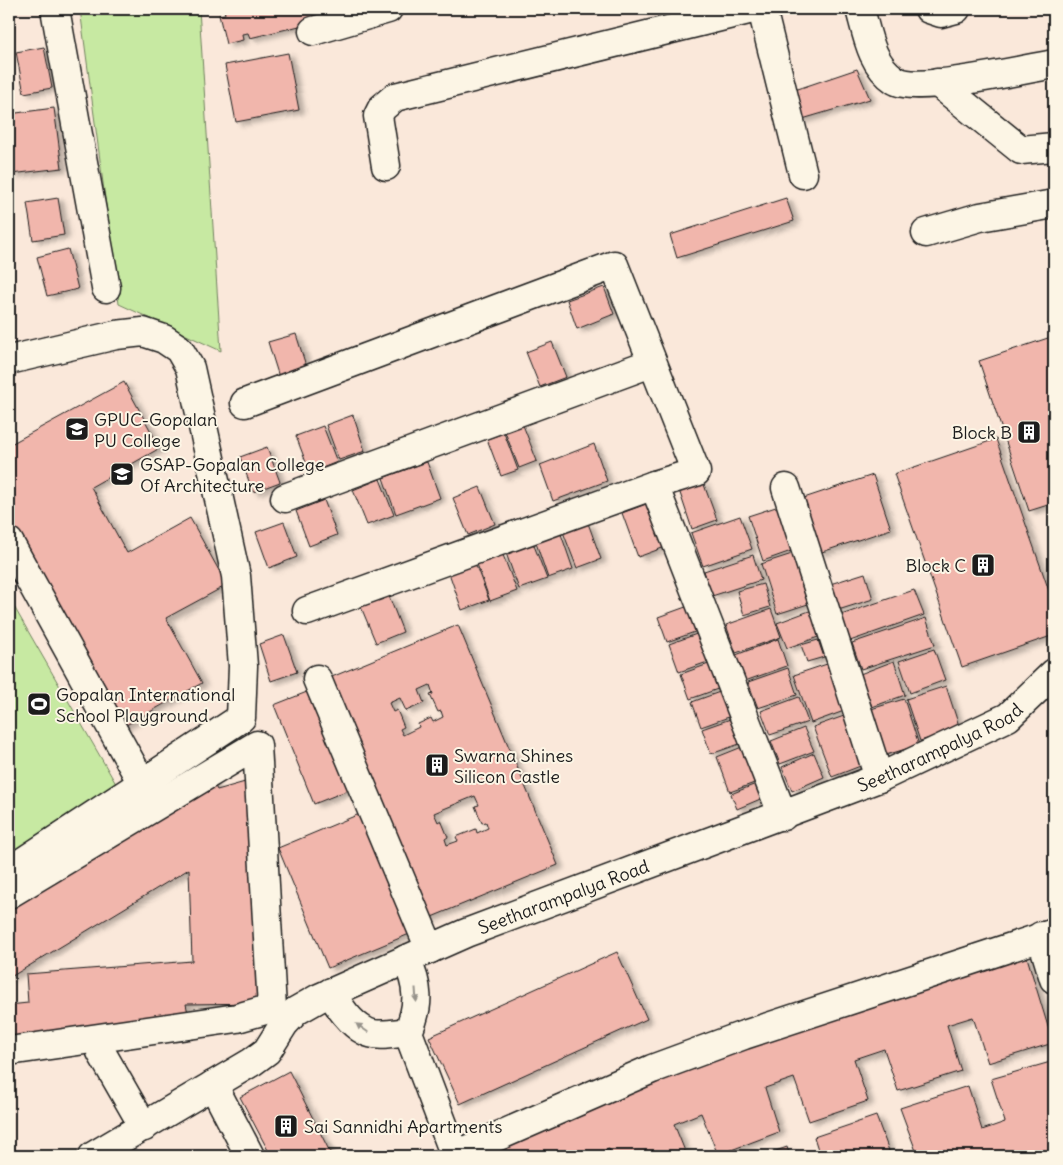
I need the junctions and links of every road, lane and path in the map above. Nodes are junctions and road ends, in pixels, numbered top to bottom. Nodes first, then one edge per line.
1 (55, 9) edge
2 (388, 9) edge
3 (753, 9) edge
4 (762, 9) edge
5 (860, 9) edge
6 (929, 9) edge
7 (956, 9) edge
8 (313, 30) dead end
9 (1054, 64) edge
10 (938, 84) junction
11 (1054, 147) edge
12 (386, 166) dead end
13 (803, 174) dead end
14 (1054, 204) edge
15 (926, 233) dead end
16 (106, 288) dead end
17 (9, 360) edge
18 (651, 363) junction
19 (246, 403) dead end
20 (654, 485) junction
21 (786, 488) dead end
22 (285, 498) dead end
23 (9, 542) edge
24 (307, 611) dead end
25 (1054, 673) edge
26 (317, 679) dead end
27 (879, 778) junction
28 (142, 783) junction
29 (783, 816) junction
30 (9, 870) edge
31 (9, 894) edge
32 (1047, 934) edge
33 (430, 949) junction
34 (406, 960) junction
35 (1054, 979) edge
36 (331, 992) junction
37 (237, 1018) junction
38 (284, 1024) junction
39 (408, 1032) junction
40 (9, 1051) edge
41 (101, 1052) dead end
42 (213, 1085) junction
43 (144, 1126) junction
44 (111, 1152) edge
45 (250, 1156) edge
46 (455, 1156) edge

1 - 16 street
2 - 8 street
3 - 12 street
4 - 13 street
5 - 10 street
6 - 7 street
9 - 10 street
10 - 11 street
14 - 15 street
17 - 28 street
18 - 19 street
18 - 20 street
18 - 22 street
20 - 24 street
20 - 29 street
21 - 27 street
23 - 28 street
25 - 27 street, Seetharampalya Road
26 - 33 street
27 - 29 street, Seetharampalya Road
28 - 30 street
29 - 33 street, Seetharampalya Road
31 - 37 street
32 - 35 street
32 - 46 street
33 - 34 street, Seetharampalya Road
34 - 36 street, Seetharampalya Road
34 -> 39 street
36 - 38 street, Seetharampalya Road
39 -> 36 street
37 - 38 street
37 - 40 street
38 - 42 street, Seetharampalya Road
39 - 46 street
41 - 43 street
42 - 43 street, Seetharampalya Road
42 - 45 street
43 - 44 street, Seetharampalya Road

